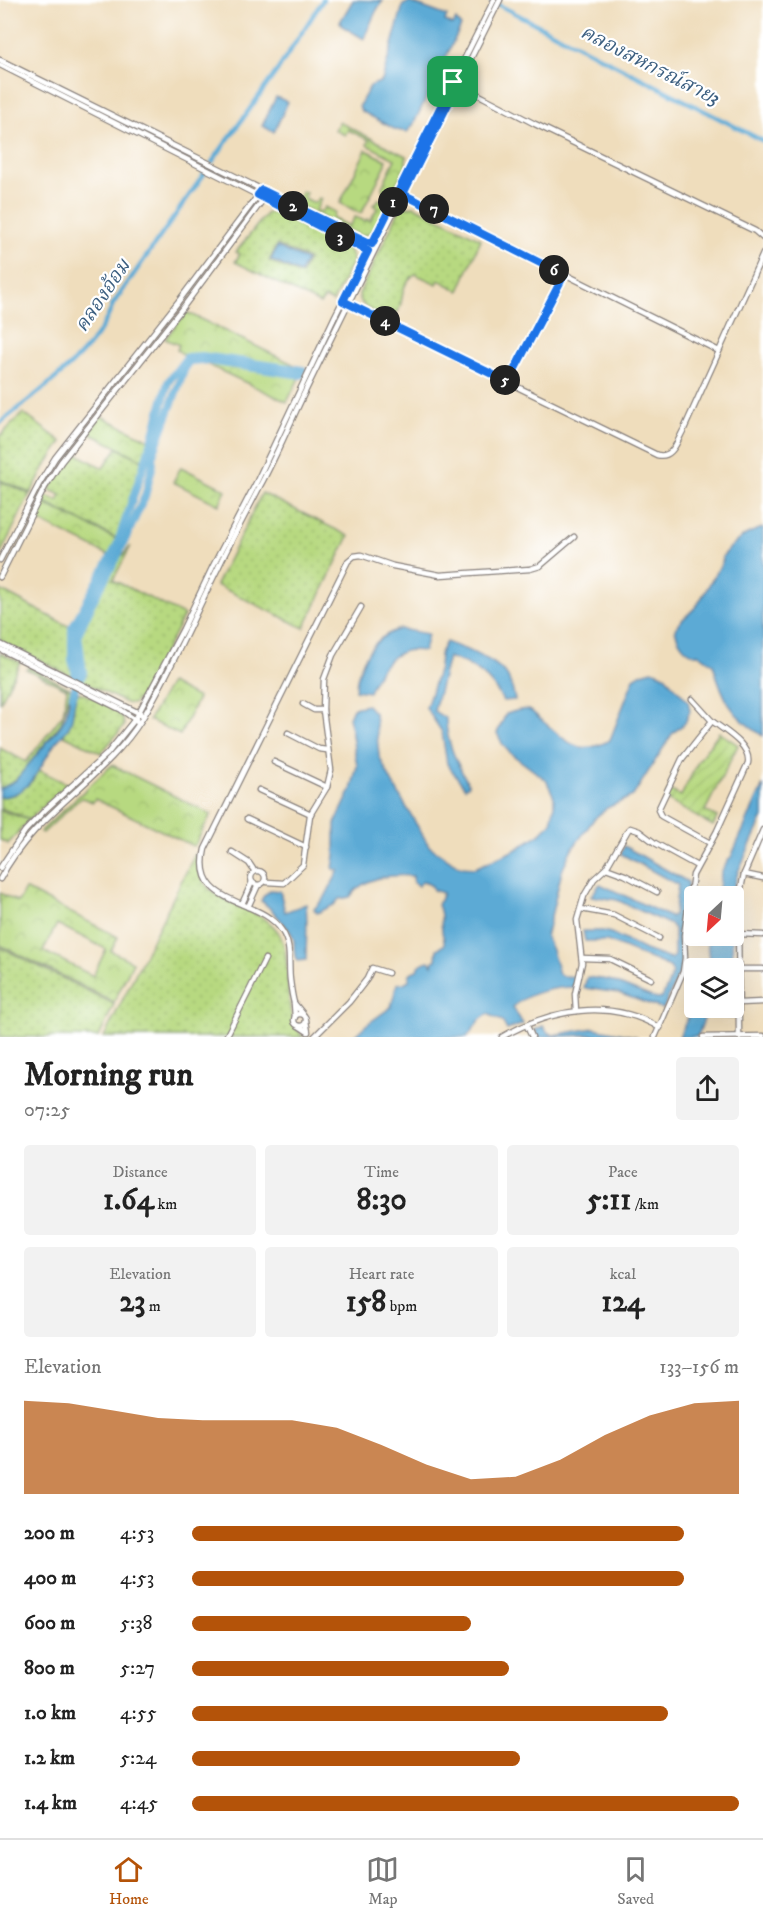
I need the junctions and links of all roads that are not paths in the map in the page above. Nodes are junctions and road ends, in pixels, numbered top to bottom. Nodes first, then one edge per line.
1 (494, 0) edge
2 (500, 0) edge
3 (490, 13) junction
4 (0, 60) edge
5 (0, 65) edge
6 (455, 83) junction
7 (262, 190) junction
8 (400, 192) junction
9 (268, 193) junction
10 (258, 195) junction
11 (264, 199) junction
12 (763, 238) edge
13 (374, 245) junction
14 (371, 252) junction
15 (763, 254) edge
16 (564, 275) junction
17 (345, 302) junction
18 (719, 351) junction
19 (508, 382) junction
20 (574, 537) dead end
21 (0, 560) edge
22 (0, 577) edge
23 (361, 607) dead end
24 (0, 644) edge
25 (0, 649) edge
26 (68, 680) junction
27 (80, 686) junction
28 (692, 699) dead end
29 (303, 704) dead end
30 (323, 710) junction
31 (141, 714) junction
32 (137, 721) junction
33 (712, 721) junction
34 (288, 733) dead end
35 (327, 750) junction
36 (274, 762) dead end
37 (327, 787) junction
38 (260, 790) dead end
39 (311, 814) junction
40 (247, 819) dead end
41 (763, 830) edge
42 (710, 843) junction
43 (756, 844) junction
44 (763, 845) edge
45 (306, 847) junction
46 (232, 852) dead end
47 (697, 866) junction
48 (0, 868) edge
49 (606, 868) junction
50 (254, 872) junction
51 (744, 874) junction
52 (763, 878) edge
53 (0, 879) edge
54 (252, 882) junction
55 (263, 882) junction
56 (742, 886) edge
57 (657, 892) dead end
58 (242, 904) junction
59 (248, 907) junction
60 (581, 909) junction
61 (744, 934) edge
62 (763, 935) edge
63 (659, 938) dead end
64 (582, 958) junction
65 (266, 959) dead end
66 (744, 969) edge
67 (763, 969) edge
68 (388, 973) dead end
69 (651, 979) dead end
70 (763, 1002) edge
71 (294, 1003) junction
72 (744, 1003) edge
73 (576, 1011) junction
74 (303, 1014) junction
75 (295, 1017) junction
76 (739, 1018) edge
77 (306, 1021) junction
78 (298, 1025) junction
79 (527, 1026) junction
80 (660, 1028) junction
81 (311, 1035) edge
82 (739, 1036) edge
83 (763, 1036) edge
84 (226, 1037) edge
85 (502, 1037) edge
86 (532, 1037) edge
87 (655, 1037) edge
88 (703, 1037) edge

1 - 3 street
2 - 3 street
3 - 6 street
4 - 7 street
5 - 10 street
6 - 8 street
6 - 12 street
7 - 9 street
7 - 10 street
8 - 13 street
8 - 16 street
9 - 11 street
9 - 13 street
10 - 11 street
10 - 21 street
11 - 14 street
11 - 22 street
13 - 14 street
14 - 17 street
15 - 18 street
16 - 18 street
16 - 19 street
17 - 19 street
17 - 31 street
18 - 19 street
20 - 58 street
23 - 30 street
24 - 26 street
25 - 26 street
26 - 27 street
27 - 31 street
27 - 32 street
28 - 33 street
29 - 30 street
30 - 35 street
31 - 32 street
32 - 48 street
32 - 53 street
33 - 42 street
33 - 42 street
34 - 35 street
35 - 37 street
36 - 37 street
37 - 39 street
38 - 39 street
39 - 45 street
40 - 45 street
41 - 43 street
42 - 47 street
43 - 44 street
43 - 51 street
45 - 55 street
46 - 50 street
47 - 49 street
47 - 80 street
49 - 57 street
49 - 60 street
50 - 54 street
50 - 55 street
51 - 52 street
51 - 56 street
54 - 55 street
54 - 58 street
55 - 59 street
58 - 59 street
59 - 71 street
60 - 63 street
60 - 64 street
61 - 62 street
64 - 69 street
64 - 73 street
65 - 84 street
66 - 67 street
68 - 81 street
70 - 72 street
71 - 74 street
71 - 75 street
73 - 79 street
73 - 80 street
74 - 75 street
74 - 77 street
75 - 78 street
76 - 82 street
77 - 78 street
77 - 81 street
78 - 81 street
79 - 85 street
79 - 86 street
80 - 87 street
82 - 83 street
82 - 88 street

